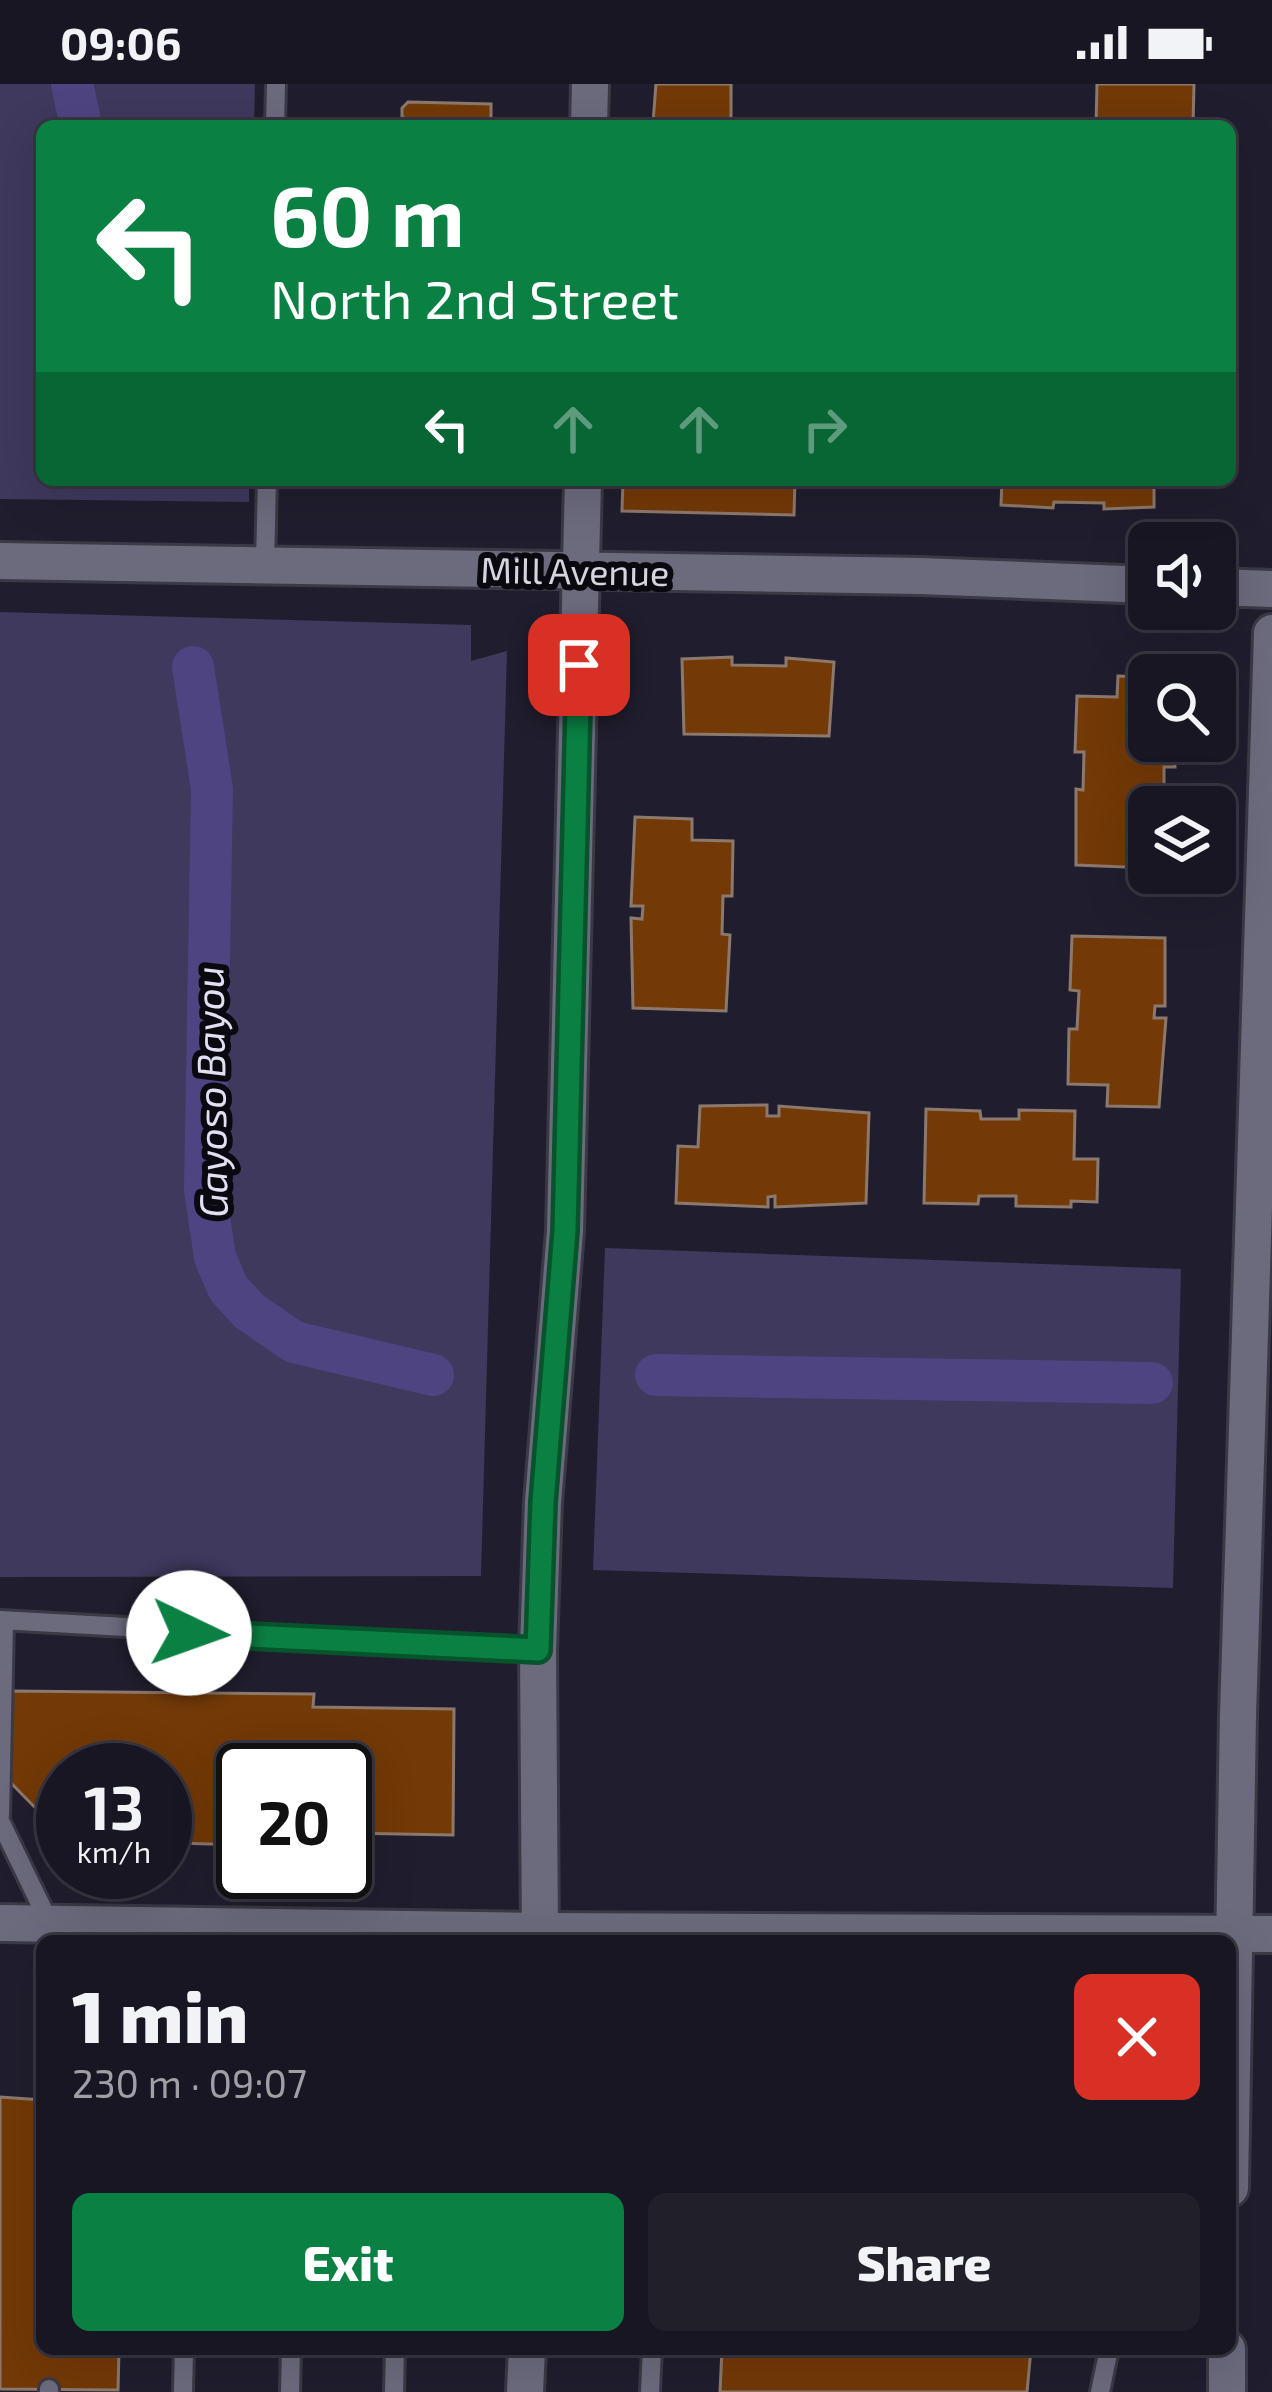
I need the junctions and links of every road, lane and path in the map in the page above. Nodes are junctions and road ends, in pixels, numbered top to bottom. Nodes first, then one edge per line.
1 (276, 84) edge
2 (590, 84) edge
3 (275, 120) edge
4 (589, 120) edge
5 (267, 486) edge
6 (583, 486) edge
7 (0, 561) edge
8 (265, 565) junction
9 (581, 571) junction
10 (1128, 584) edge
11 (1236, 588) edge
12 (1272, 589) edge
13 (1272, 633) edge
14 (1268, 839) edge
15 (2, 1621) edge
16 (538, 1650) junction
17 (0, 1818) edge
18 (0, 1923) edge
19 (50, 1932) edge
20 (1234, 1932) junction
21 (301, 1934) edge
22 (1272, 1934) edge
23 (420, 1935) edge
24 (540, 1935) edge
25 (714, 1935) edge
26 (1234, 1935) edge
27 (184, 2355) edge
28 (291, 2355) edge
29 (395, 2355) edge
30 (527, 2355) edge
31 (652, 2355) edge
32 (1108, 2355) edge
33 (1227, 2355) edge
34 (183, 2392) edge
35 (290, 2392) edge
36 (394, 2392) edge
37 (525, 2392) edge
38 (650, 2392) edge
39 (1100, 2392) edge
40 (1227, 2392) edge

1 - 3 lane
2 - 4 street
5 - 8 lane
6 - 9 street
7 - 8 street, Mill Avenue
8 - 9 street, Mill Avenue
9 - 10 street, Mill Avenue
9 - 16 street
11 - 12 street
13 - 14 street
14 - 20 street
15 - 16 lane
15 - 17 lane
16 - 24 street
17 - 19 lane
18 - 19 street
19 - 21 street
20 - 22 street
20 - 25 street
20 - 26 street
21 - 23 street
27 - 34 lane
28 - 35 lane
29 - 36 lane
30 - 37 street
31 - 38 lane
32 - 39 lane
33 - 40 street

